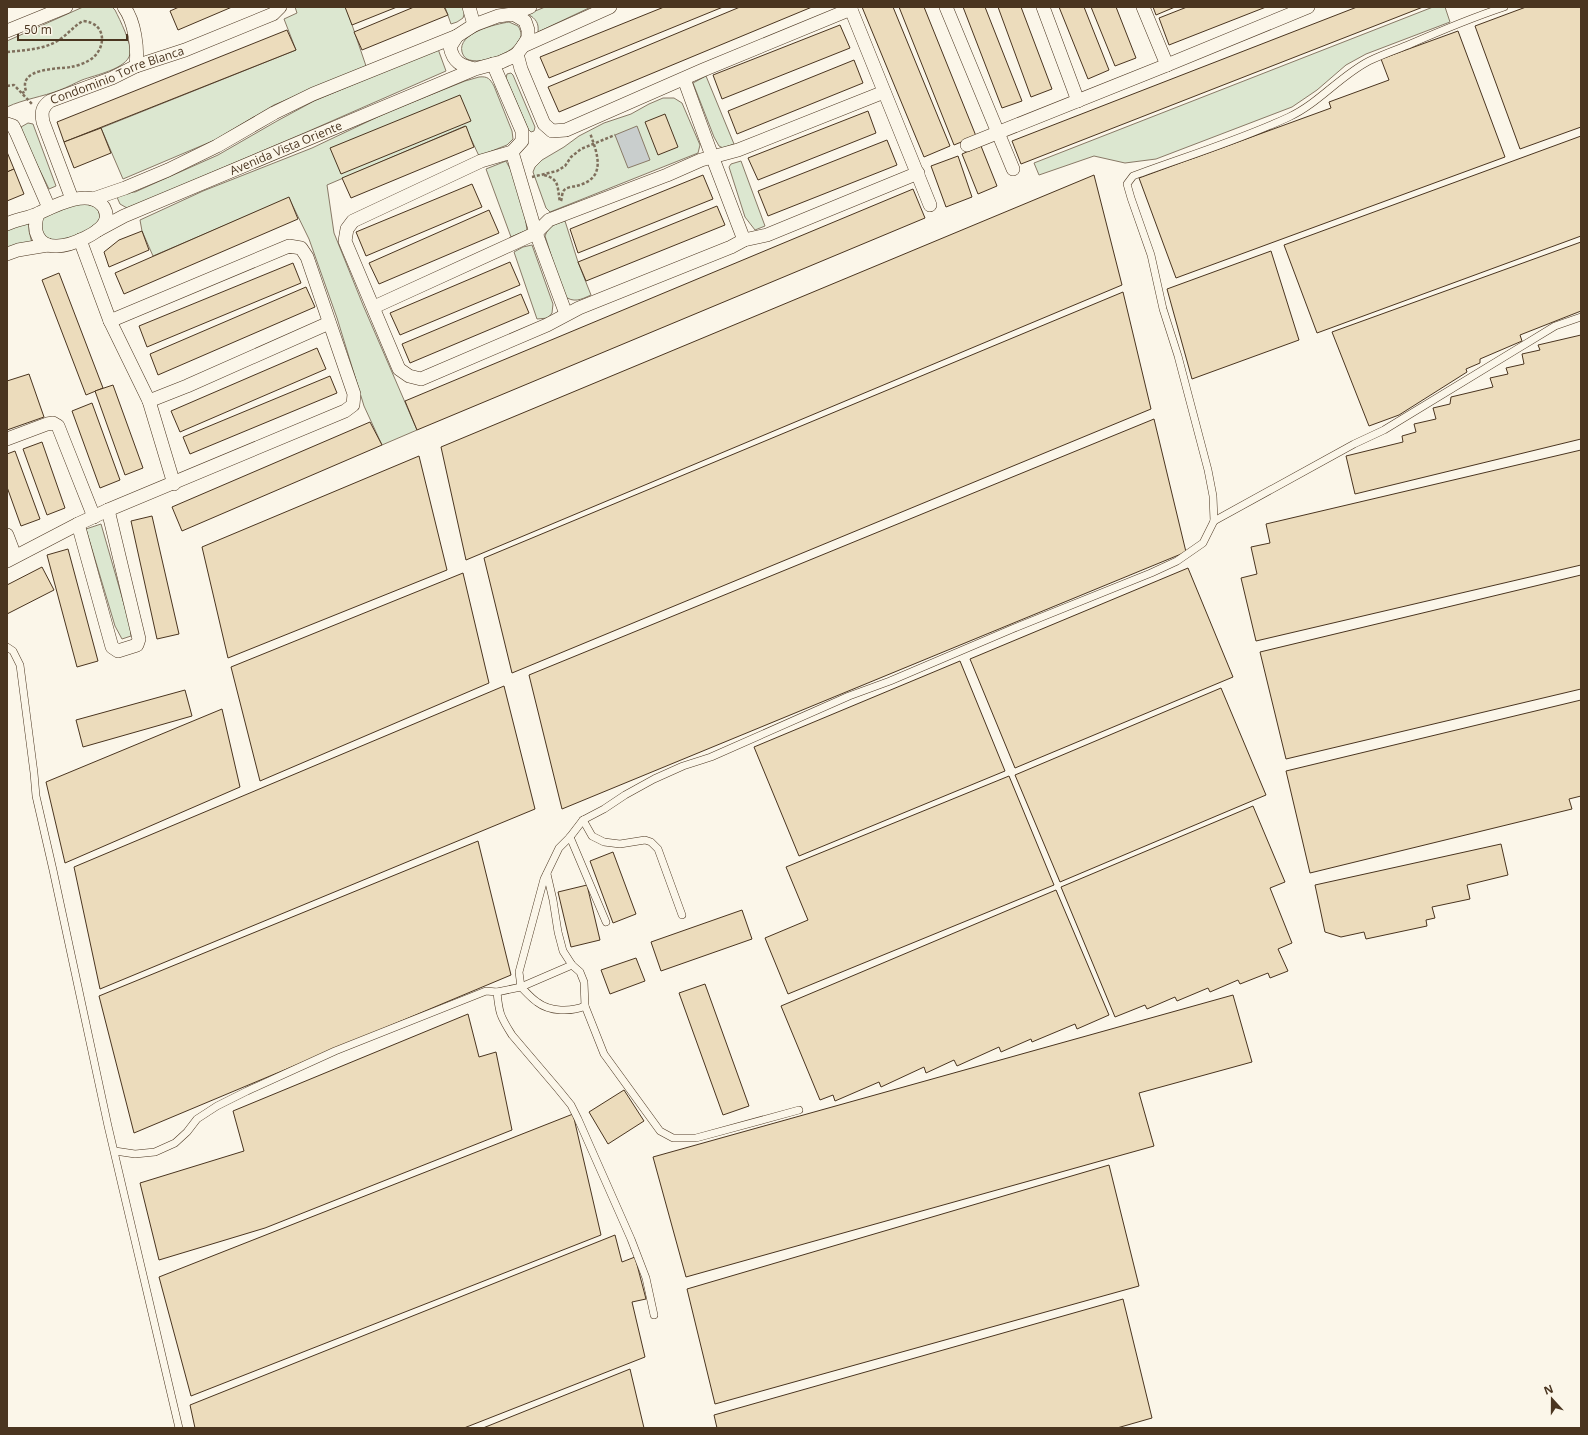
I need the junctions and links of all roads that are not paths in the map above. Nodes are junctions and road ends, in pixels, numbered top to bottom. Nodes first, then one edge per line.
1 (66, 7) edge
2 (124, 7) edge
3 (280, 7) edge
4 (469, 7) edge
5 (530, 7) edge
6 (610, 7) edge
7 (946, 7) edge
8 (1043, 7) edge
9 (1143, 7) edge
10 (1308, 7) edge
11 (1504, 7) edge
12 (850, 8) edge
13 (496, 11) edge
14 (513, 14) junction
15 (474, 25) junction
16 (7, 31) edge
17 (457, 36) junction
18 (520, 50) junction
19 (493, 64) junction
20 (1167, 65) junction
21 (136, 66) junction
22 (475, 69) junction
23 (684, 79) junction
24 (884, 92) junction
25 (1078, 101) junction
26 (7, 124) edge
27 (997, 132) junction
28 (966, 145) dead end
29 (512, 152) junction
30 (712, 156) junction
31 (1013, 169) dead end
32 (918, 173) junction
33 (72, 199) junction
34 (94, 199) junction
35 (930, 205) dead end
36 (44, 211) junction
37 (7, 224) edge
38 (98, 230) junction
39 (536, 233) junction
40 (80, 240) junction
41 (744, 240) junction
42 (48, 245) junction
43 (7, 254) edge
44 (374, 307) junction
45 (566, 314) junction
46 (1581, 317) edge
47 (110, 321) junction
48 (329, 323) junction
49 (149, 401) junction
50 (7, 439) edge
51 (174, 484) junction
52 (108, 510) junction
53 (94, 517) junction
54 (1214, 521) junction
55 (78, 524) junction
56 (7, 535) edge
57 (11, 558) edge
58 (7, 647) edge
59 (583, 820) junction
60 (570, 837) junction
61 (547, 874) junction
62 (682, 915) dead end
63 (606, 922) dead end
64 (572, 965) junction
65 (521, 987) junction
66 (497, 992) junction
67 (585, 1006) junction
68 (799, 1110) dead end
69 (115, 1151) junction
70 (654, 1315) dead end
71 (180, 1428) edge

1 - 16 street
2 - 21 street
3 - 21 street, Condominio Torre Blanca
4 - 15 street
5 - 14 street
6 - 18 street, Avenida Vista Oriente
7 - 27 street
8 - 25 street
9 - 20 street
10 - 20 street
11 - 54 lane
12 - 23 street
12 - 24 street
13 - 14 street
13 - 15 street
14 - 18 street
15 - 17 street
17 - 22 street
17 - 34 street
18 - 19 street, Avenida Vista Oriente
18 - 23 street
19 - 22 street, Avenida Vista Oriente
19 - 29 street
20 - 25 street
21 - 33 street, Condominio Torre Blanca
22 - 38 street, Avenida Vista Oriente
23 - 30 street
24 - 30 street
24 - 32 street
25 - 27 street
26 - 36 street
27 - 28 street
27 - 31 street
29 - 39 street
29 - 44 street
30 - 39 street
30 - 41 street
32 - 35 street
32 - 41 street
33 - 34 street
33 - 36 street
34 - 38 street
36 - 37 street
36 - 42 street
38 - 40 street, Avenida Vista Oriente
39 - 44 street
39 - 45 street
40 - 42 street, Avenida Vista Oriente
40 - 47 street
41 - 45 street
42 - 43 street, Avenida Vista Oriente
44 - 45 street
46 - 54 lane
47 - 48 street
47 - 49 street
48 - 49 street
48 - 51 street
49 - 51 street
50 - 53 street
51 - 52 street
52 - 53 street
52 - 55 street
53 - 55 street
54 - 59 lane
55 - 57 street
56 - 57 street
58 - 69 lane
59 - 60 lane
59 - 62 lane
60 - 61 lane
60 - 63 lane
61 - 64 lane
61 - 65 lane
64 - 65 lane
64 - 67 lane
65 - 66 lane
65 - 67 lane
66 - 69 lane
66 - 70 lane
67 - 68 lane
69 - 71 lane

